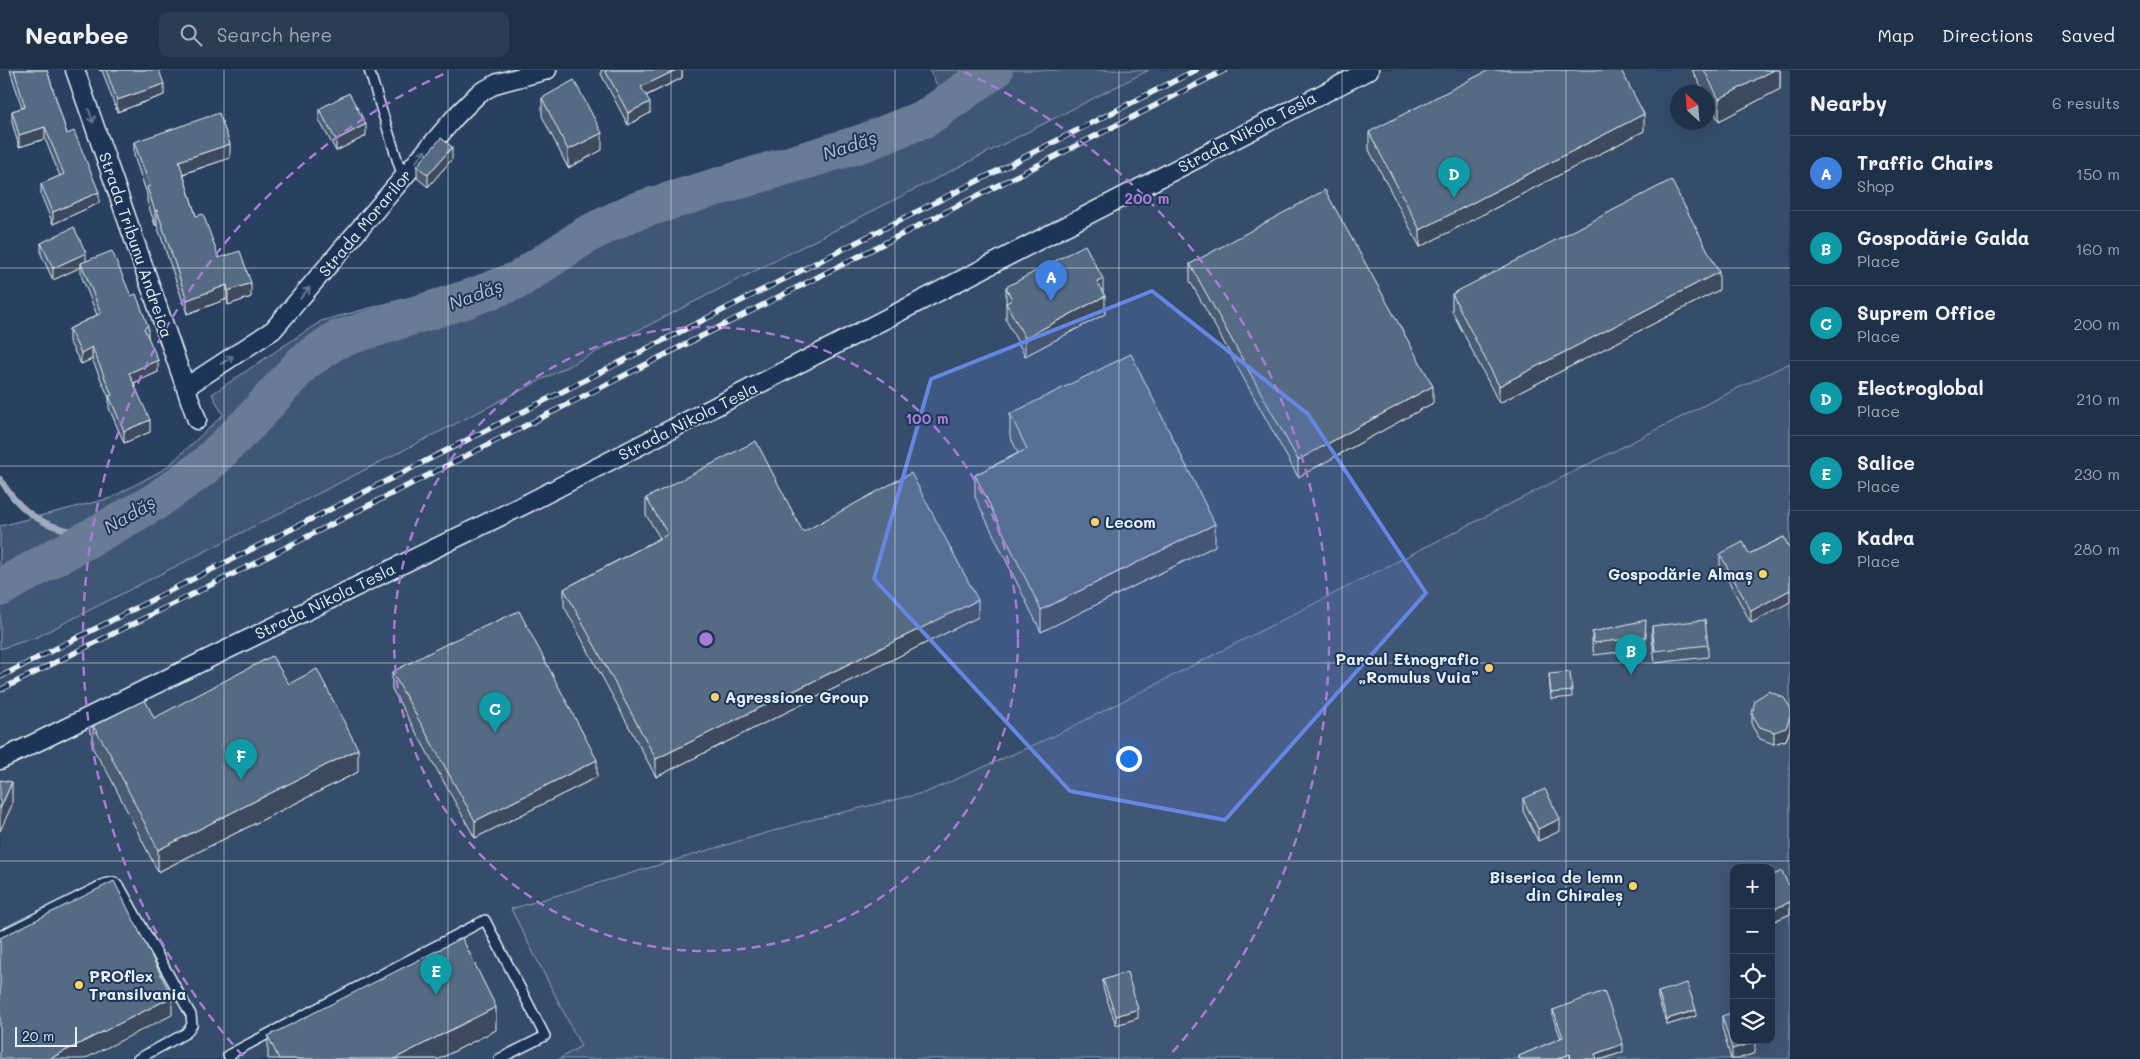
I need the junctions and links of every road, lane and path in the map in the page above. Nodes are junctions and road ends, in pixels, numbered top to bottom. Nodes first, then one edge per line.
1 (75, 70) edge
2 (369, 70) edge
3 (547, 70) edge
4 (1369, 70) edge
5 (403, 178) junction
6 (186, 387) junction
7 (197, 420) dead end
8 (0, 760) edge
9 (0, 936) edge
10 (138, 1059) edge
11 (230, 1059) edge
12 (499, 1059) edge

1 -> 6 street, Strada Tribunu Andreica
2 - 5 lane
5 -> 3 street, Strada Morarilor
4 - 8 street, Strada Nikola Tesla
6 -> 5 street, Strada Morarilor
6 - 7 street, Strada Tribunu Andreica
9 - 10 lane
11 - 12 lane

